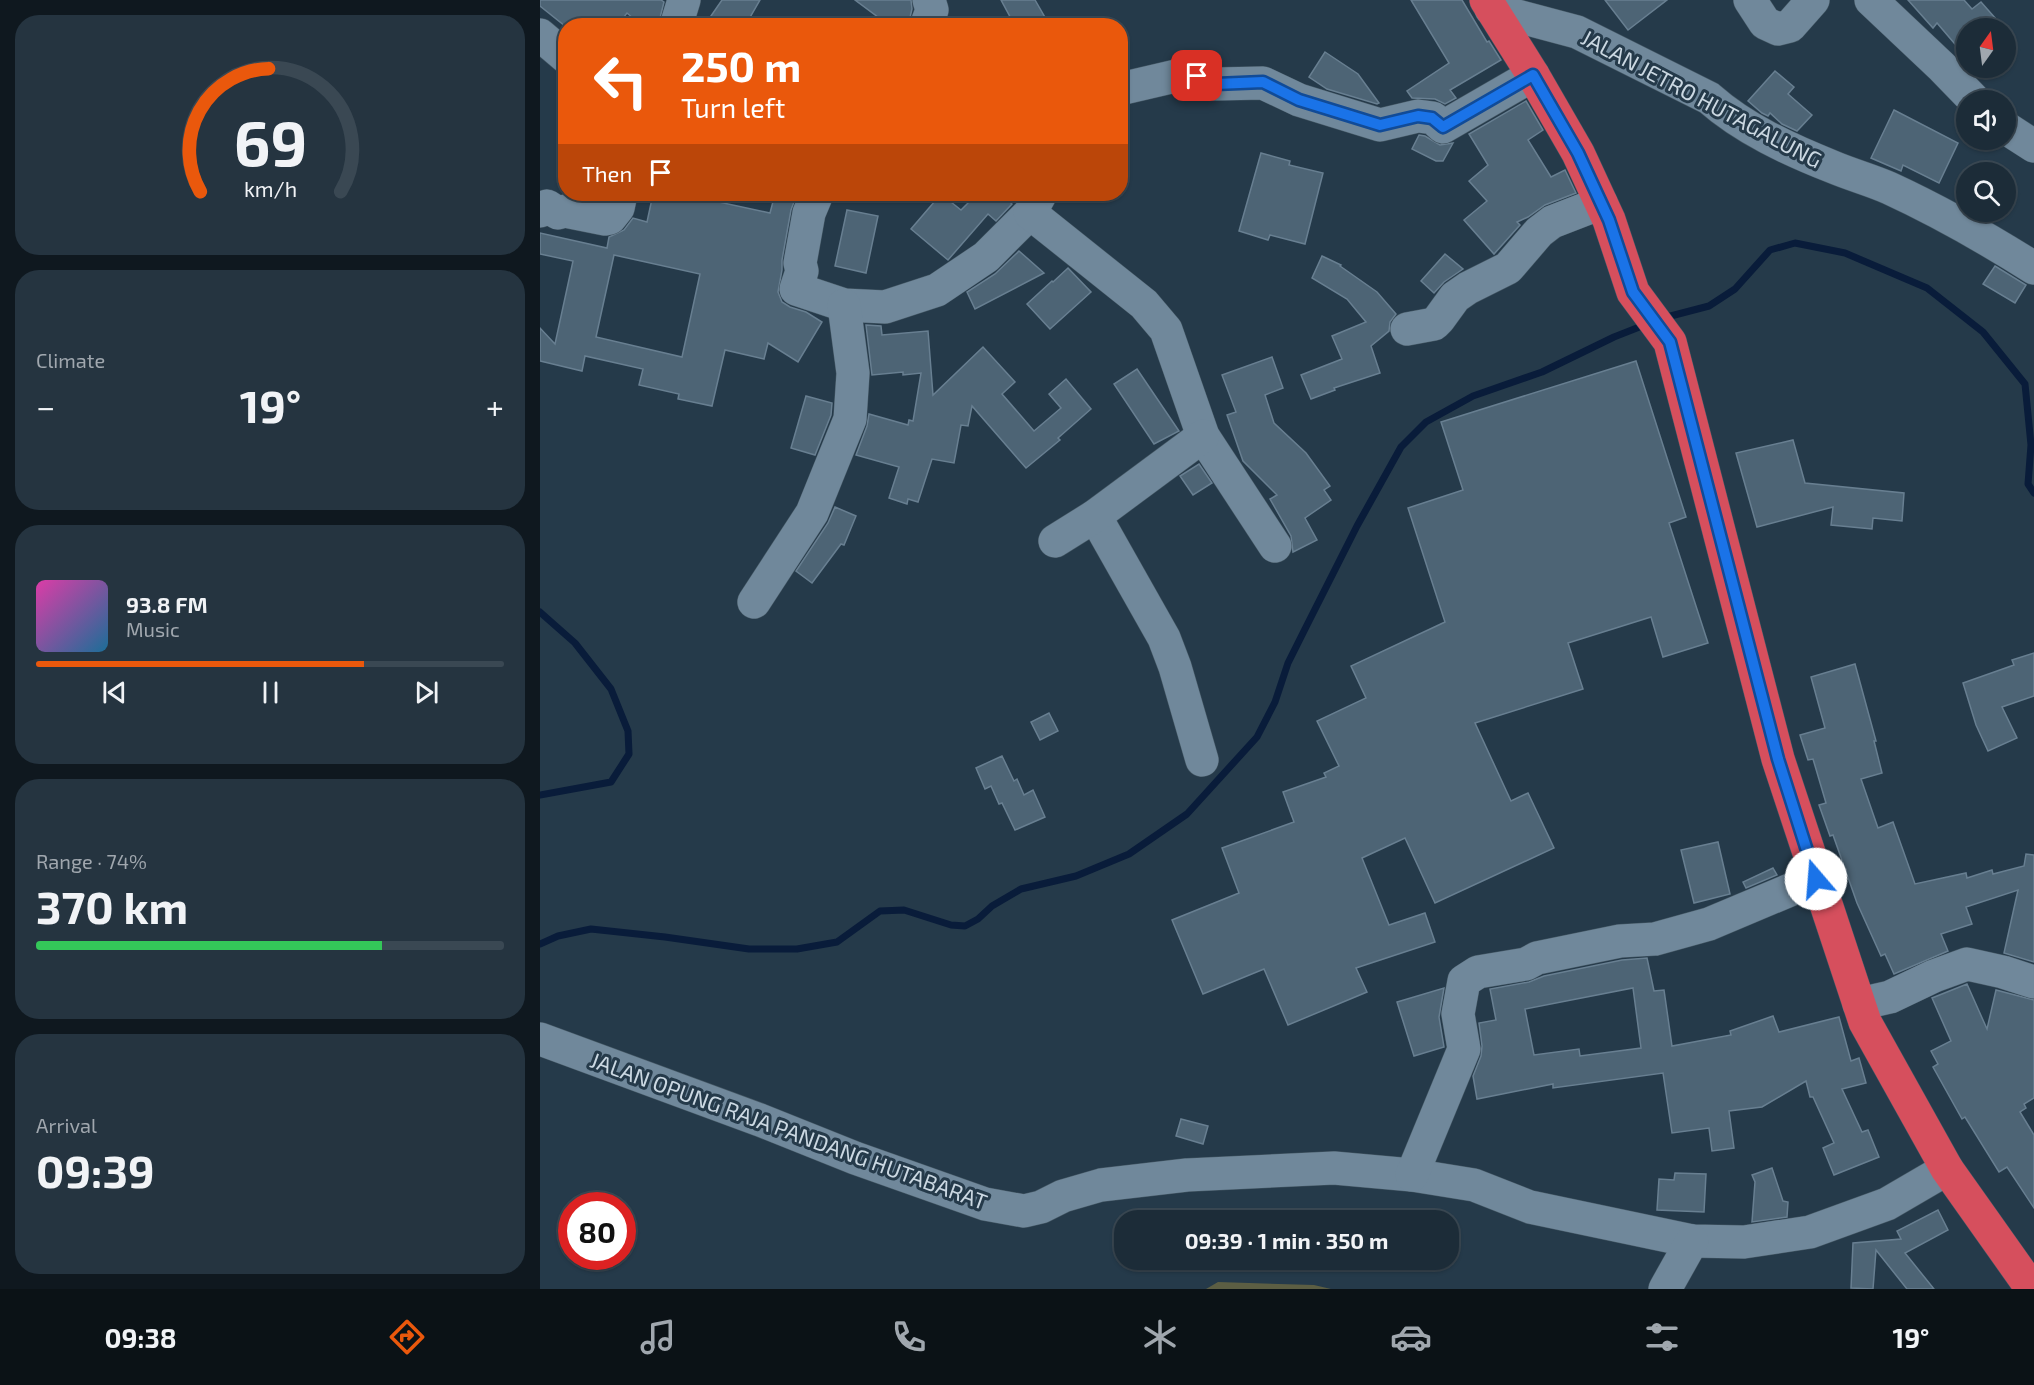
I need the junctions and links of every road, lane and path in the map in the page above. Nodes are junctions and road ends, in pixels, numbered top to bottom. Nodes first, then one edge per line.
1 (684, 0) edge
2 (929, 0) edge
3 (1750, 0) edge
4 (1813, 0) edge
5 (1871, 0) edge
6 (1489, 4) edge
7 (678, 18) edge
8 (929, 18) edge
9 (540, 35) edge
10 (558, 50) edge
11 (1533, 75) junction
12 (1128, 87) edge
13 (1964, 90) edge
14 (2016, 134) edge
15 (2034, 146) edge
16 (620, 201) edge
17 (815, 201) edge
18 (1036, 203) edge
19 (1601, 203) junction
20 (540, 211) edge
21 (2034, 268) edge
22 (844, 305) junction
23 (1407, 329) dead end
24 (1203, 436) junction
25 (1095, 516) junction
26 (1055, 541) dead end
27 (1275, 546) dead end
28 (754, 602) dead end
29 (1202, 760) dead end
30 (1816, 879) junction
31 (2034, 982) edge
32 (1859, 1004) junction
33 (540, 1039) edge
34 (1947, 1169) junction
35 (1412, 1175) junction
36 (1692, 1241) junction
37 (1665, 1289) edge
38 (2032, 1289) edge

1 - 7 street
2 - 8 street
3 - 4 street
5 - 13 street
6 - 11 highway
6 - 21 street, JALAN JETRO HUTAGALUNG
9 - 10 street
11 - 12 street
11 - 19 highway
14 - 15 street
16 - 20 street
17 - 22 street
18 - 22 street
18 - 24 street
19 - 23 street
19 - 30 highway
22 - 28 street
24 - 25 street
24 - 27 street
25 - 26 street
25 - 29 street
30 - 32 highway
30 - 35 street
31 - 32 street
32 - 34 highway
33 - 35 street, JALAN OPUNG RAJA PANDANG HUTABARAT
34 - 36 street, JALAN OPUNG RAJA PANDANG HUTABARAT
34 - 38 highway
35 - 36 street, JALAN OPUNG RAJA PANDANG HUTABARAT
36 - 37 street

